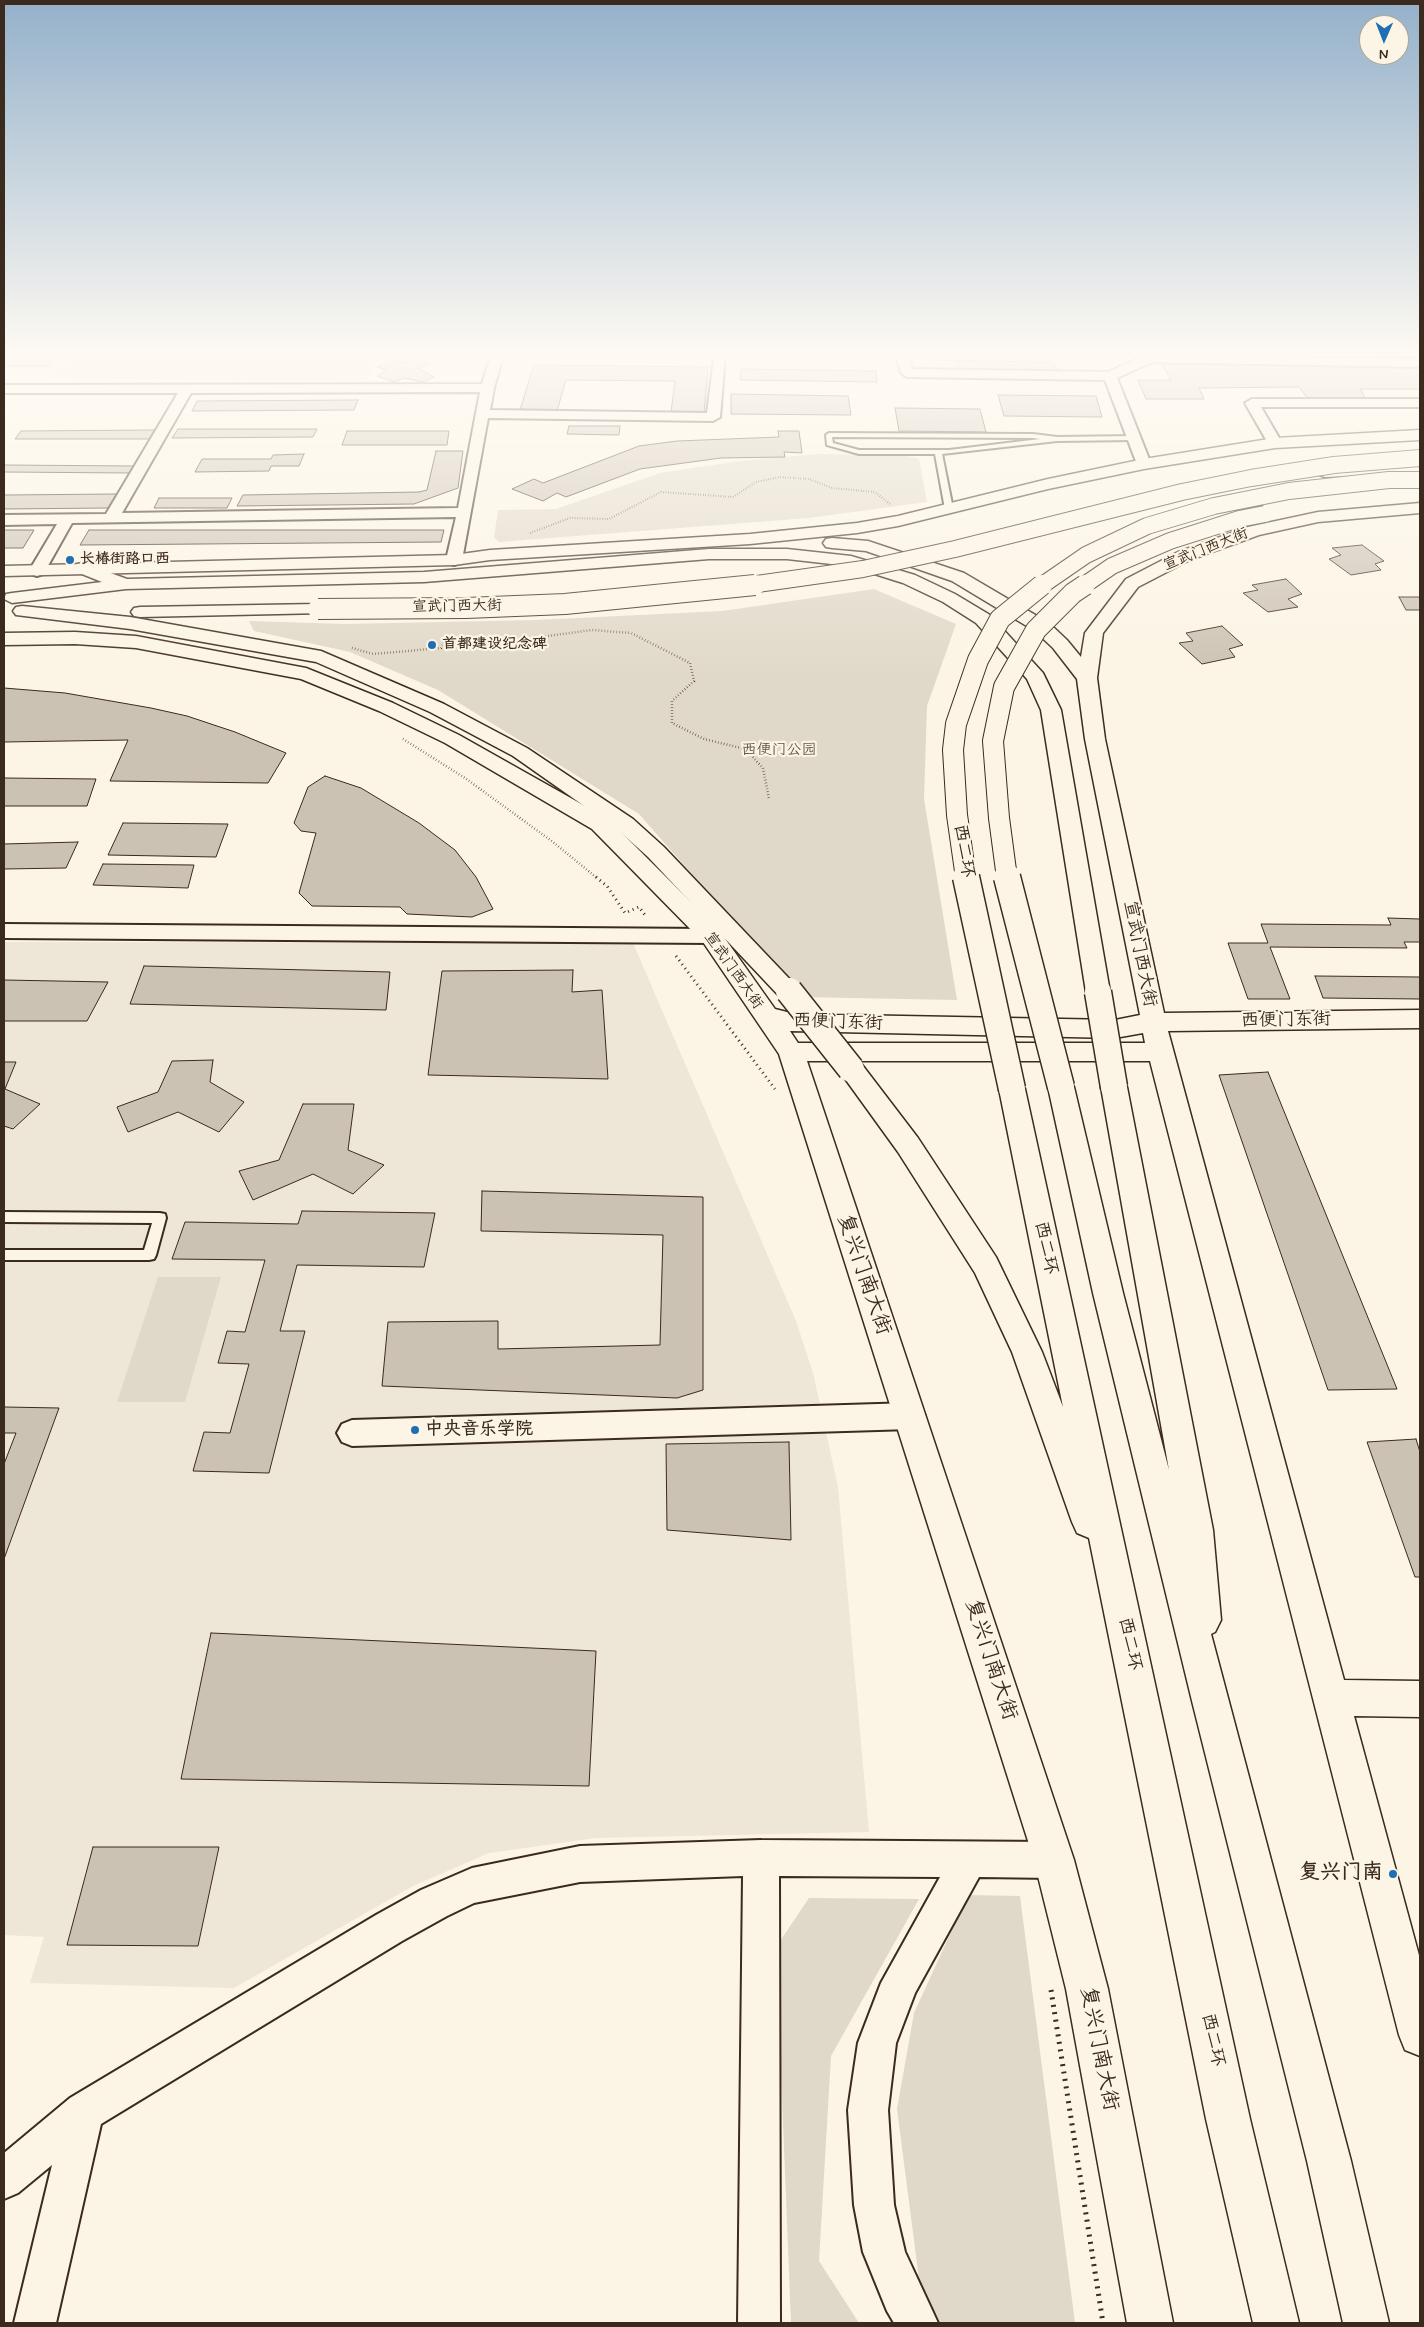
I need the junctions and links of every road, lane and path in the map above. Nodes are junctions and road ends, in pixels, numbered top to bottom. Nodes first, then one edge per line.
1 (143, 465) edge
2 (474, 465) edge
3 (940, 465) edge
4 (1141, 465) edge
5 (1239, 465) edge
6 (1339, 465) edge
7 (1420, 468) edge
8 (1176, 476) dead end
9 (1251, 478) junction
10 (1420, 480) edge
11 (1420, 495) edge
12 (1420, 508) edge
13 (949, 509) junction
14 (466, 512) junction
15 (897, 515) junction
16 (112, 517) junction
17 (68, 518) junction
18 (4, 520) edge
19 (978, 526) dead end
20 (524, 534) dead end
21 (750, 539) junction
22 (896, 556) junction
23 (454, 560) junction
24 (84, 568) junction
25 (38, 570) junction
26 (4, 571) edge
27 (313, 580) junction
28 (629, 581) dead end
29 (126, 584) junction
30 (454, 591) dead end
31 (11, 605) edge
32 (130, 623) junction
33 (4, 639) edge
34 (347, 647) dead end
35 (194, 652) junction
36 (1087, 678) junction
37 (770, 799) dead end
38 (4, 931) edge
39 (712, 936) junction
40 (765, 1016) junction
41 (1420, 1019) edge
42 (1156, 1037) junction
43 (791, 1052) junction
44 (4, 1217) edge
45 (4, 1254) edge
46 (911, 1416) junction
47 (352, 1433) dead end
48 (1124, 1618) junction
49 (1330, 1698) junction
50 (1420, 1699) edge
51 (1210, 1701) junction
52 (761, 1858) junction
53 (969, 1860) junction
54 (1054, 1860) junction
55 (1420, 2035) edge
56 (84, 2112) junction
57 (4, 2179) edge
58 (35, 2323) edge
59 (759, 2323) edge
60 (917, 2323) edge
61 (1150, 2323) edge
62 (1276, 2323) edge
63 (1366, 2323) edge

1 - 16 street
2 - 14 street
3 - 13 lane
4 - 13 main road
5 - 8 main road
6 - 9 main road, 宣武门西大街, bridge
7 - 9 main road, 宣武门西大街, bridge
9 - 31 main road, 宣武门西大街, bridge
10 - 48 main road, 西二环, bridge
11 - 51 main road, bridge
12 - 36 main road, 宣武门西大街
13 - 15 main road
14 - 16 street
14 - 23 street
15 - 20 path
15 - 21 main road
15 - 22 main road
16 - 17 street
17 - 18 street
17 - 25 street
19 - 28 main road
21 - 22 main road
21 - 23 main road
22 - 36 main road
23 - 24 main road
23 - 27 main road
24 - 25 main road
24 - 29 main road
25 - 26 main road
27 - 29 main road
27 - 51 main road, bridge
29 - 31 main road
30 - 31 main road, 宣武门西大街
31 - 32 main road
32 - 35 main road
32 - 48 main road, bridge
33 - 35 main road, 宣武门西大街
34 - 37 path
35 - 39 main road, 宣武门西大街
36 - 42 main road, 宣武门西大街
38 - 39 street
39 - 40 main road, 宣武门西大街
40 - 42 main road, 西便门东街
40 - 43 main road, 复兴门南大街
41 - 42 main road, 西便门东街
42 - 43 main road
42 - 49 main road
43 - 46 main road, 复兴门南大街
44 - 45 lane
46 - 47 street
46 - 54 main road, 复兴门南大街
48 - 62 main road, 西二环
49 - 50 main road
49 - 55 main road
51 - 63 main road
52 - 53 street
52 - 56 street
52 - 59 street
53 - 54 street
53 - 60 street
54 - 61 main road, 复兴门南大街
56 - 57 street
56 - 58 street

